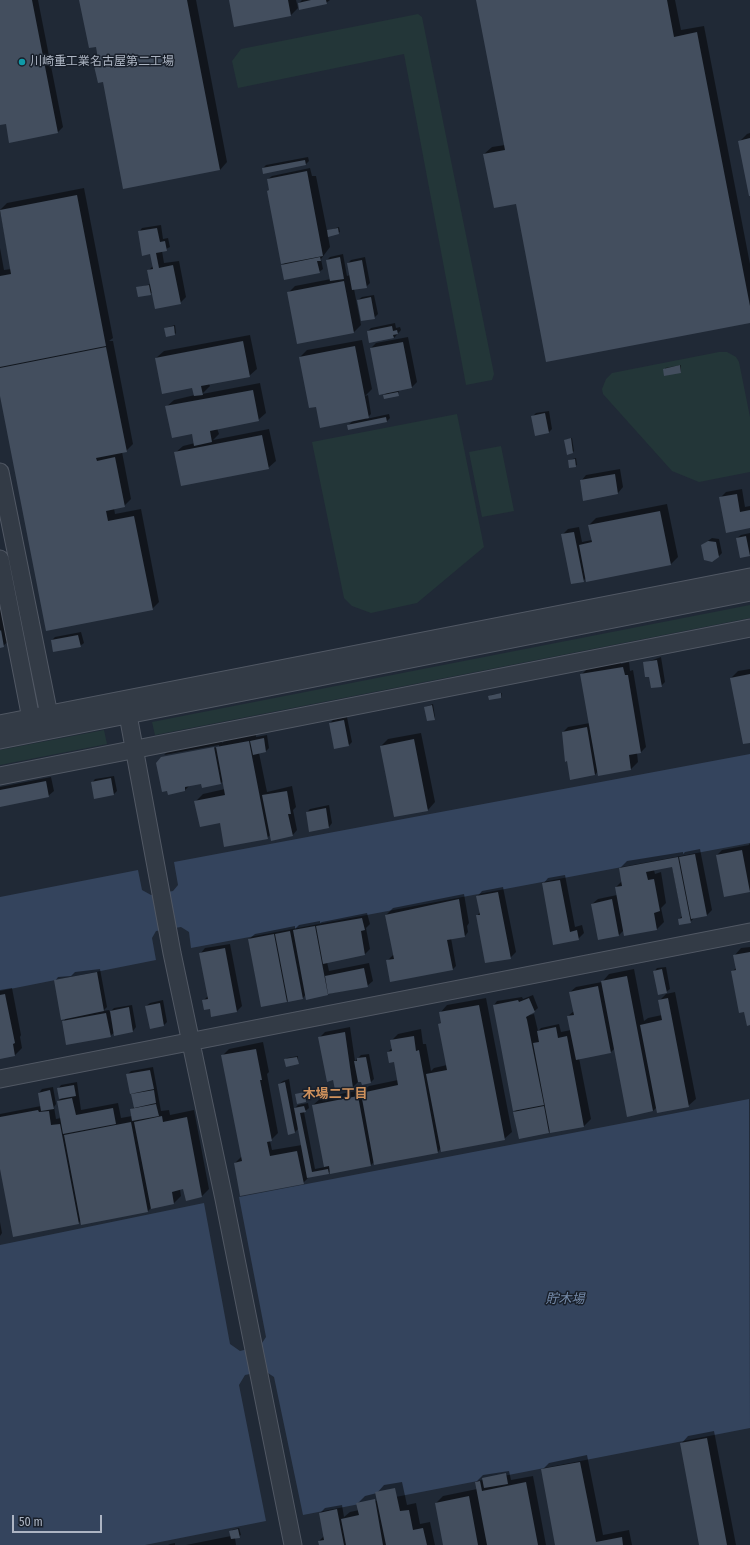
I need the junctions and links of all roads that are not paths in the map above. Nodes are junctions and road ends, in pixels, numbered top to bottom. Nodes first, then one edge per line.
1 (0, 472) edge
2 (0, 559) edge
3 (750, 577) edge
4 (750, 592) edge
5 (750, 628) edge
6 (128, 715) junction
7 (50, 722) junction
8 (0, 724) edge
9 (33, 726) junction
10 (0, 740) edge
11 (135, 750) junction
12 (0, 776) edge
13 (750, 932) edge
14 (192, 1041) junction
15 (0, 1079) edge
16 (293, 1545) edge

1 - 7 street
2 - 9 street
3 - 7 street
4 - 6 street
5 - 11 street
6 - 7 street
6 - 11 street
7 - 9 street
8 - 9 street
9 - 10 street
11 - 12 street
11 - 14 street
13 - 14 street
14 - 15 street
14 - 16 street

